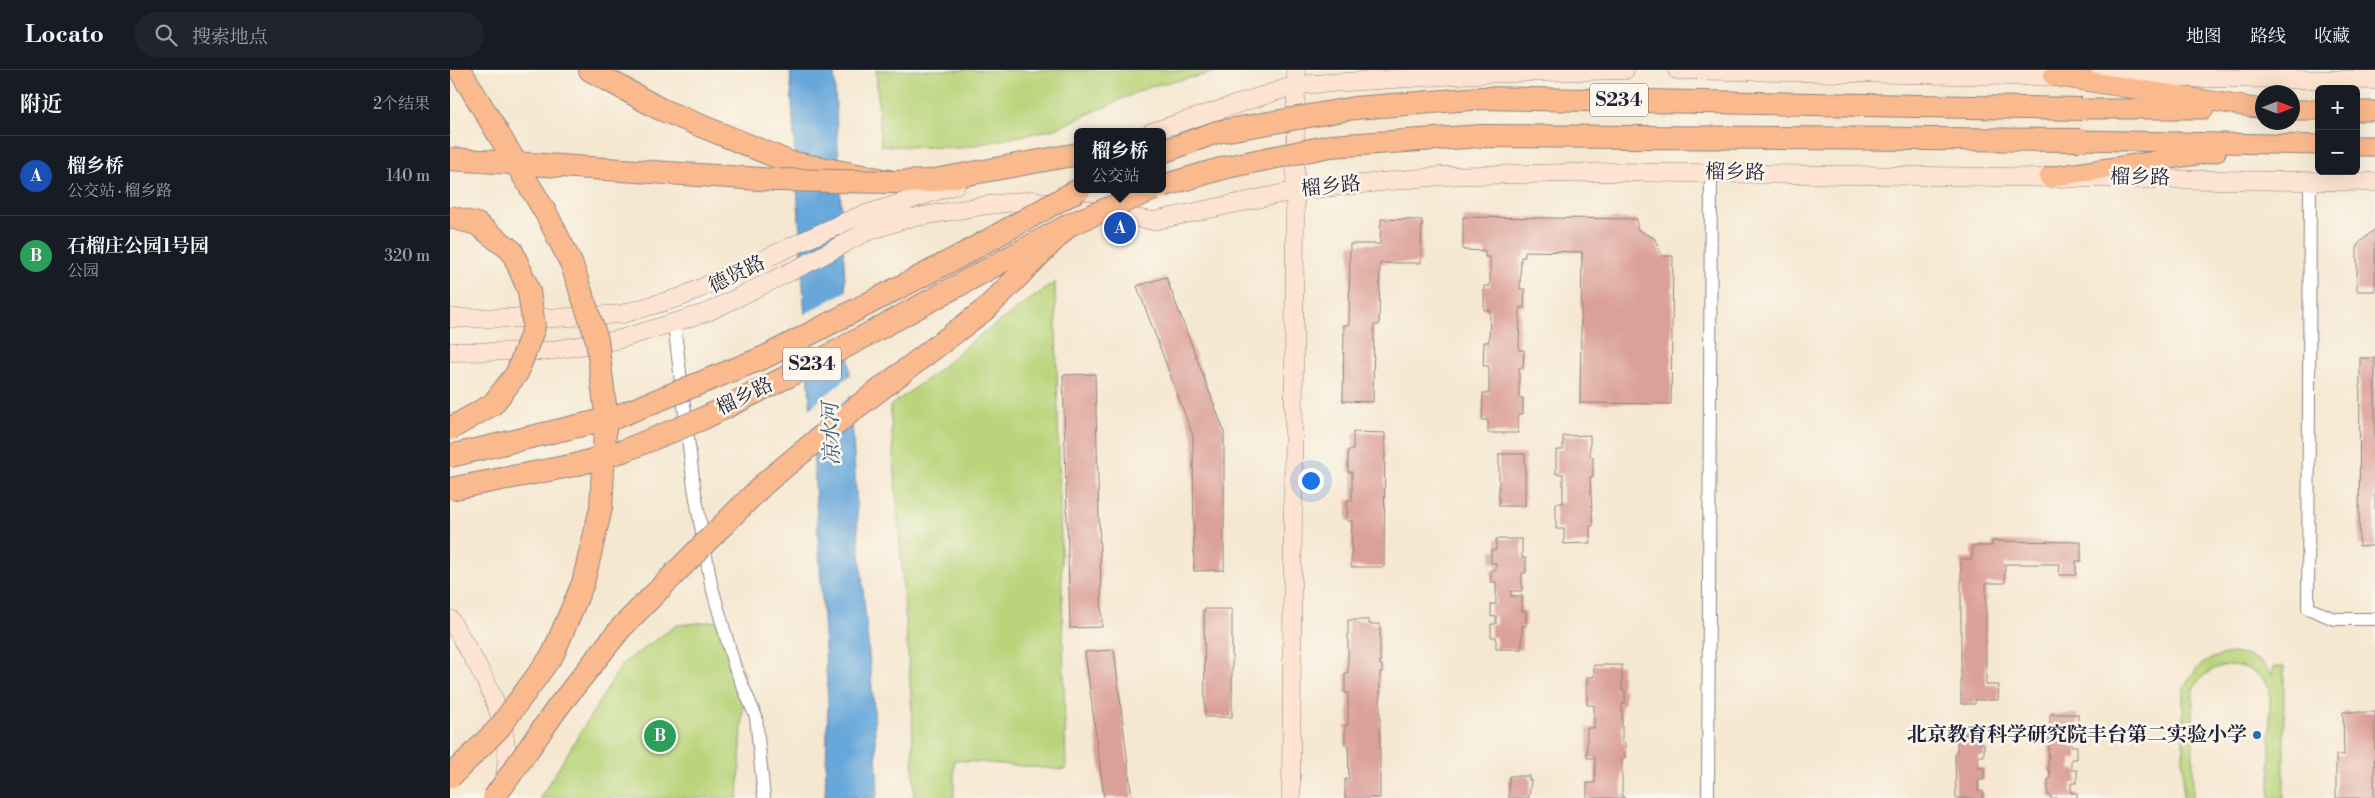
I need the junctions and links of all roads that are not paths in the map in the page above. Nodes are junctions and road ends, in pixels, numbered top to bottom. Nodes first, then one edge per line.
1 (455, 70) edge
2 (460, 70) edge
3 (590, 70) edge
4 (1625, 70) edge
5 (1677, 70) edge
6 (1901, 72) edge
7 (2052, 76) junction
8 (1296, 78) edge
9 (2375, 80) edge
10 (450, 83) edge
11 (2255, 108) edge
12 (2082, 109) joint
13 (2255, 109) edge
14 (2300, 110) edge
15 (2315, 110) edge
16 (2360, 111) edge
17 (2375, 111) edge
18 (1162, 128) edge
19 (1217, 132) junction
20 (1166, 139) edge
21 (2080, 140) joint
22 (2270, 144) junction
23 (2315, 145) edge
24 (2360, 146) edge
25 (2375, 146) edge
26 (1166, 151) edge
27 (1074, 155) edge
28 (1074, 155) edge
29 (450, 159) edge
30 (1711, 173) junction
31 (2049, 177) junction
32 (2310, 181) junction
33 (894, 182) junction
34 (2375, 182) edge
35 (1166, 185) edge
36 (1294, 191) junction
37 (1074, 192) edge
38 (1145, 193) edge
39 (1033, 200) joint
40 (450, 217) edge
41 (1069, 225) junction
42 (450, 318) edge
43 (674, 324) junction
44 (450, 352) edge
45 (450, 428) edge
46 (450, 456) edge
47 (450, 489) edge
48 (450, 619) edge
49 (2375, 619) edge
50 (450, 777) edge
51 (494, 798) edge
52 (500, 798) edge
53 (764, 798) edge
54 (1291, 798) edge
55 (1708, 798) edge

1 - 10 street
2 - 50 highway, bridge
3 - 33 highway, bridge
4 - 8 street
5 - 6 street
6 - 7 street
7 - 9 street
7 - 11 main road
8 - 18 street
8 - 36 street
12 - 13 main road
12 - 19 highway, S234, bridge
14 - 15 main road
16 - 17 main road
19 - 20 highway, bridge
19 - 26 highway, S234, bridge
21 - 22 main road, 榴乡路
21 - 35 highway, 榴乡路 / S234, bridge
22 - 23 main road, 榴乡路
22 - 31 main road
24 - 25 main road
27 - 33 highway
28 - 42 street
29 - 33 highway, bridge
30 - 31 street, 榴乡路
30 - 36 street, 榴乡路
30 - 55 street
31 - 32 street, 榴乡路
32 - 34 street, 榴乡路
32 - 49 street
36 - 39 street, 榴乡路
36 - 54 street
37 - 46 highway, 榴乡路 / S234, bridge
38 - 41 highway, 榴乡路 / S234, bridge
39 - 43 street, 德贤路
40 - 45 highway, bridge
41 - 47 highway, 榴乡路 / S234, bridge
41 - 51 highway, bridge
43 - 44 street, 德贤路
43 - 53 street
48 - 52 street

